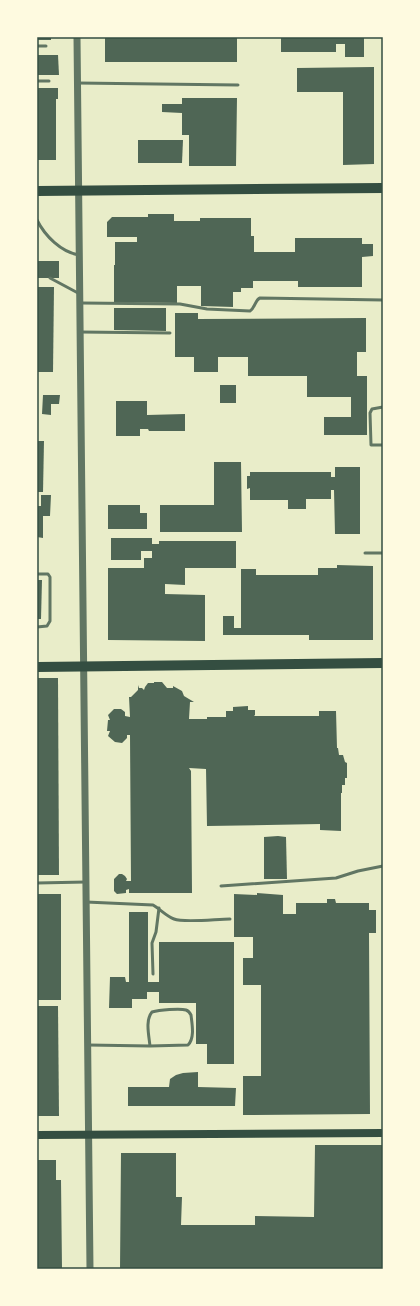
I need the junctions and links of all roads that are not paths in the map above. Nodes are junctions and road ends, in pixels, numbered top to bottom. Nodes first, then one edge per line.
1 (77, 37) edge
2 (37, 46) edge
3 (46, 46) dead end
4 (37, 81) edge
5 (49, 81) dead end
6 (78, 83) junction
7 (238, 85) dead end
8 (383, 188) edge
9 (37, 191) edge
10 (79, 191) junction
11 (37, 220) edge
12 (80, 255) junction
13 (50, 278) dead end
14 (80, 294) junction
15 (383, 300) edge
16 (80, 303) junction
17 (80, 332) junction
18 (170, 333) dead end
19 (383, 407) edge
20 (383, 445) edge
21 (365, 553) dead end
22 (383, 553) edge
23 (37, 574) edge
24 (37, 627) edge
25 (383, 663) edge
26 (37, 667) edge
27 (84, 667) junction
28 (383, 866) edge
29 (86, 882) junction
30 (37, 883) edge
31 (221, 886) dead end
32 (86, 902) junction
33 (159, 908) junction
34 (230, 919) dead end
35 (153, 974) dead end
36 (88, 1045) junction
37 (150, 1046) junction
38 (383, 1133) edge
39 (37, 1135) edge
40 (88, 1135) junction
41 (90, 1269) edge

1 - 6 street
2 - 3 lane
4 - 5 lane
6 - 7 lane
6 - 10 street
8 - 10 main road
9 - 10 main road
10 - 12 street
11 - 12 lane
12 - 14 street
13 - 14 lane
14 - 16 street
15 - 16 lane
16 - 17 street
17 - 18 lane
17 - 27 street
19 - 20 lane
21 - 22 lane
23 - 24 lane
25 - 27 main road
26 - 27 main road
27 - 29 street
28 - 31 lane
29 - 30 lane
29 - 32 street
32 - 33 lane
32 - 36 street
33 - 34 lane
33 - 35 lane
36 - 37 lane
36 - 40 street
37 - 37 lane
38 - 40 main road
39 - 40 main road
40 - 41 street

